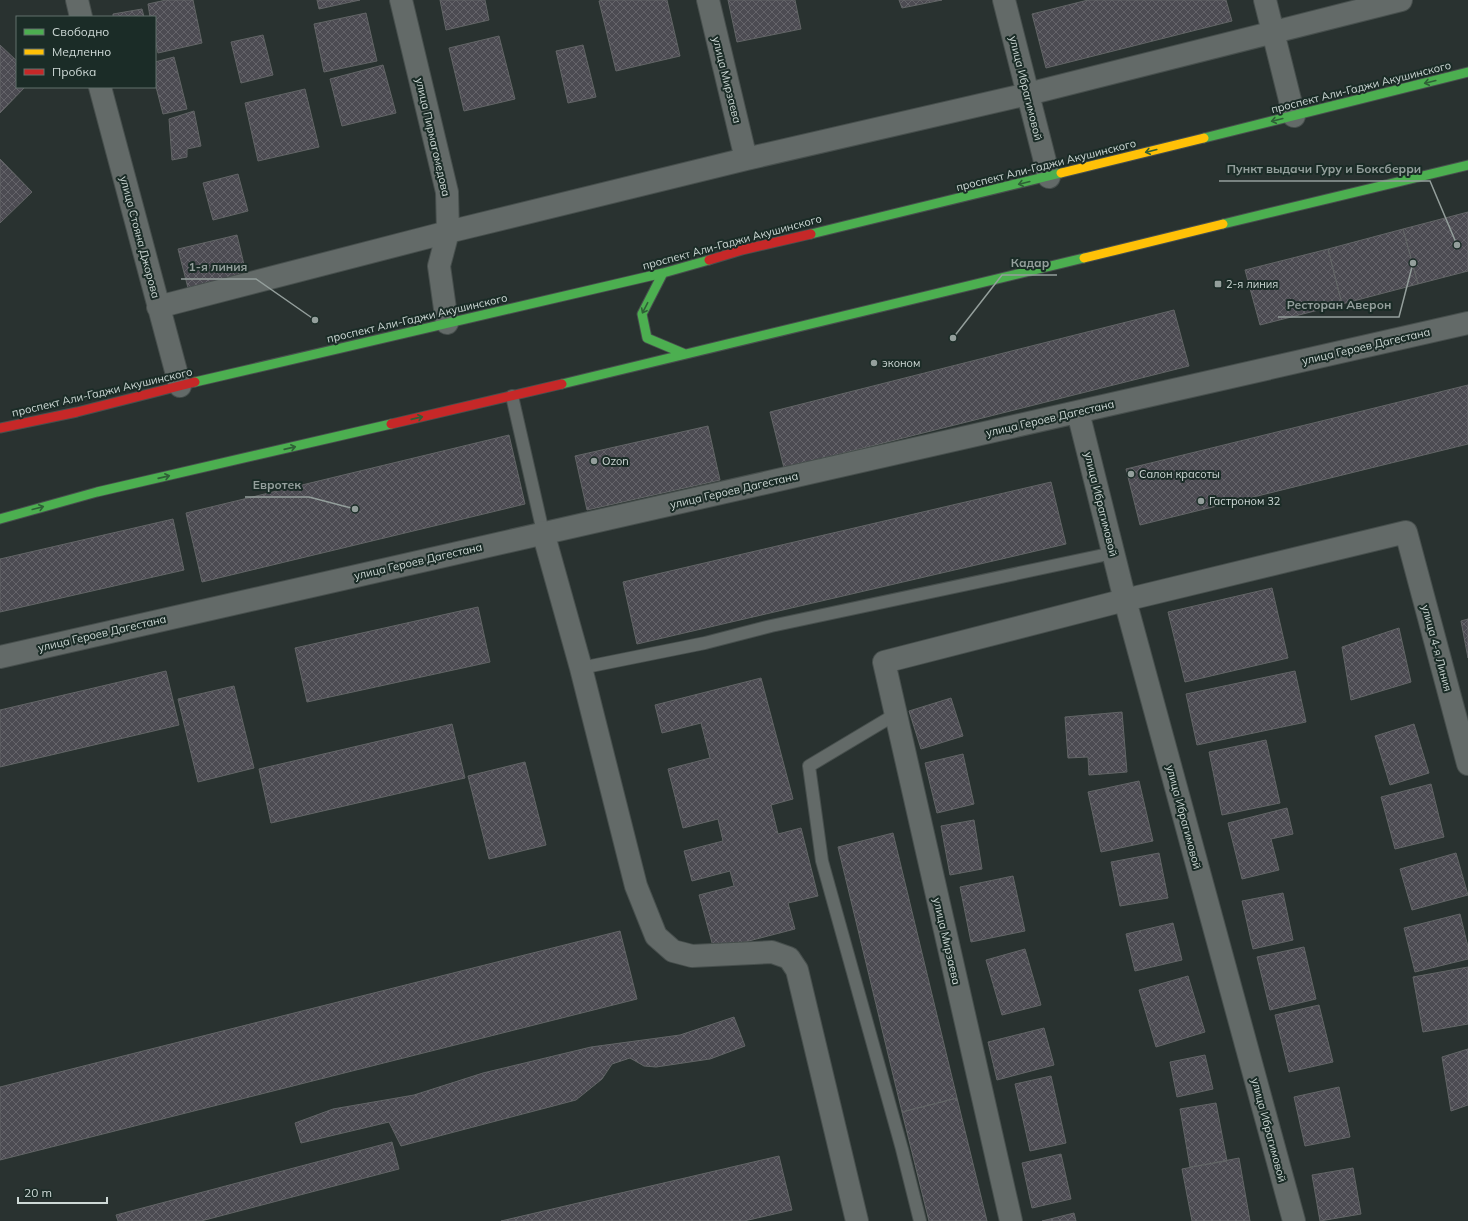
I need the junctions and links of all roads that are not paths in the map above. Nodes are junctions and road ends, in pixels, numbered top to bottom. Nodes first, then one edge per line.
1 (77, 0) edge
2 (401, 0) edge
3 (708, 0) edge
4 (1004, 0) edge
5 (1265, 0) edge
6 (1401, 0) edge
7 (81, 16) edge
8 (1273, 31) junction
9 (1468, 72) edge
10 (100, 88) edge
11 (1028, 94) junction
12 (1294, 116) junction
13 (746, 159) junction
14 (1468, 166) edge
15 (1049, 177) junction
16 (448, 232) junction
17 (663, 273) junction
18 (158, 307) junction
19 (447, 323) junction
20 (1468, 323) edge
21 (685, 354) junction
22 (180, 386) junction
23 (512, 396) junction
24 (1078, 412) junction
25 (0, 428) edge
26 (0, 519) edge
27 (543, 532) junction
28 (1113, 553) junction
29 (1125, 600) junction
30 (0, 656) edge
31 (581, 668) junction
32 (896, 714) junction
33 (1468, 764) edge
34 (857, 1221) edge
35 (920, 1221) edge
36 (1011, 1221) edge
37 (1294, 1221) edge

1 - 7 street
2 - 16 street, улица Пирмагомедова
3 - 13 street, улица Мирзаева
4 - 11 street, улица Ибрагимовой
5 - 8 street
6 - 8 street
8 - 11 street
8 - 12 street
9 -> 12 main road, проспект Али-Гаджи Акушинского
10 - 18 street, улица Стояна Джорова
11 - 13 street
11 - 15 street, улица Ибрагимовой
12 -> 15 main road, проспект Али-Гаджи Акушинского
13 - 16 street
14 - 21 main road
15 -> 17 main road, проспект Али-Гаджи Акушинского
16 - 18 street
16 - 19 street, улица Пирмагомедова
17 - 19 main road, проспект Али-Гаджи Акушинского
17 -> 21 main road
18 - 22 street, улица Стояна Джорова
19 - 22 main road, проспект Али-Гаджи Акушинского
20 - 24 street, улица Героев Дагестана
21 - 23 main road
22 - 25 main road, проспект Али-Гаджи Акушинского
26 -> 23 main road
23 - 27 lane
24 - 27 street, улица Героев Дагестана
24 - 28 street, улица Ибрагимовой
27 - 30 street, улица Героев Дагестана
27 - 31 street
28 - 29 street, улица Ибрагимовой
28 - 31 lane
29 - 32 street, улица Мирзаева
29 - 33 street, улица 4-я Линия
29 - 37 street, улица Ибрагимовой
31 - 34 street
32 - 35 lane
32 - 36 street, улица Мирзаева

